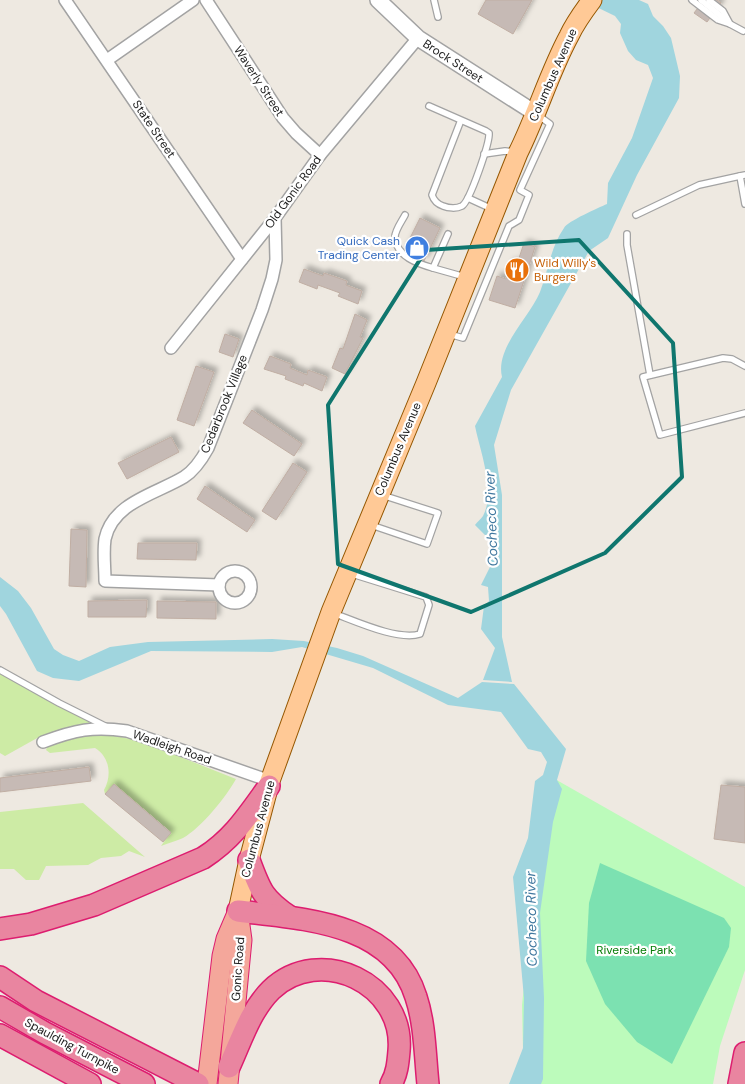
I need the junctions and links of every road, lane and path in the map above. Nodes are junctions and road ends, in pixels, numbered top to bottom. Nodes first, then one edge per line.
1 (65, 0) edge
2 (192, 0) edge
3 (206, 0) edge
4 (378, 0) edge
5 (434, 0) edge
6 (692, 0) edge
7 (701, 0) edge
8 (709, 0) edge
9 (589, 3) edge
10 (438, 17) dead end
11 (730, 24) junction
12 (743, 31) dead end
13 (418, 38) junction
14 (107, 60) junction
15 (429, 106) dead end
16 (535, 113) junction
17 (461, 120) junction
18 (518, 152) junction
19 (484, 154) junction
20 (320, 155) junction
21 (742, 176) edge
22 (468, 198) junction
23 (745, 204) edge
24 (494, 210) junction
25 (405, 215) dead end
26 (636, 215) dead end
27 (275, 218) junction
28 (448, 234) dead end
29 (626, 234) dead end
30 (242, 259) junction
31 (433, 268) junction
32 (468, 278) junction
33 (446, 333) junction
34 (171, 348) dead end
35 (745, 366) edge
36 (650, 375) junction
37 (745, 413) edge
38 (379, 494) junction
39 (366, 524) junction
40 (346, 572) junction
41 (219, 585) dead end
42 (331, 612) junction
43 (0, 670) edge
44 (111, 729) junction
45 (43, 742) dead end
46 (269, 784) junction
47 (249, 860) junction
48 (238, 911) junction
49 (292, 919) junction
50 (0, 929) edge
51 (0, 977) edge
52 (0, 1007) edge
53 (0, 1035) edge
54 (745, 1053) edge
55 (228, 1075) edge
56 (191, 1080) edge
57 (90, 1084) edge
58 (144, 1084) edge
59 (207, 1084) edge
60 (391, 1084) edge
61 (428, 1084) edge
62 (739, 1084) edge

1 - 14 street, State Street
2 - 14 street
3 - 20 street, Waverly Street
4 - 13 street, Brock Street
5 - 10 lane
6 - 11 lane
7 - 11 lane
8 - 11 lane
9 - 16 main road, Columbus Avenue
11 - 12 lane
13 - 16 street, Brock Street
13 - 20 street, Old Gonic Road
14 - 30 street, State Street
15 - 17 lane
16 - 18 main road, Columbus Avenue
16 - 33 lane
17 - 19 lane
17 - 22 lane
18 - 19 lane
18 - 24 main road, Columbus Avenue
19 - 22 lane
20 - 27 street, Old Gonic Road
21 - 23 lane
21 - 26 lane
22 - 24 lane
24 - 32 main road, Columbus Avenue
25 - 31 lane
27 - 30 street, Old Gonic Road
27 - 41 street, Cedarbrook Village
28 - 31 lane
29 - 36 lane
30 - 34 street, Old Gonic Road
31 - 32 lane
32 - 33 main road, Columbus Avenue
33 - 38 main road, Columbus Avenue
35 - 36 lane
36 - 37 lane
38 - 39 main road, Columbus Avenue
38 - 39 lane
39 - 40 main road, Columbus Avenue
40 - 42 main road, Columbus Avenue
40 - 42 lane
42 - 46 main road, Columbus Avenue
43 - 44 lane
44 - 45 street, Wadleigh Road
44 - 46 street, Wadleigh Road
46 - 47 main road, Columbus Avenue
46 - 50 highway
47 - 48 main road, Columbus Avenue
47 - 49 highway
48 - 49 highway
48 - 55 highway, Gonic Road
48 - 59 highway, Gonic Road
49 - 61 highway
51 - 56 highway
52 - 58 highway, Spaulding Turnpike
53 - 57 highway, Spaulding Turnpike
54 - 62 highway
55 - 60 highway

